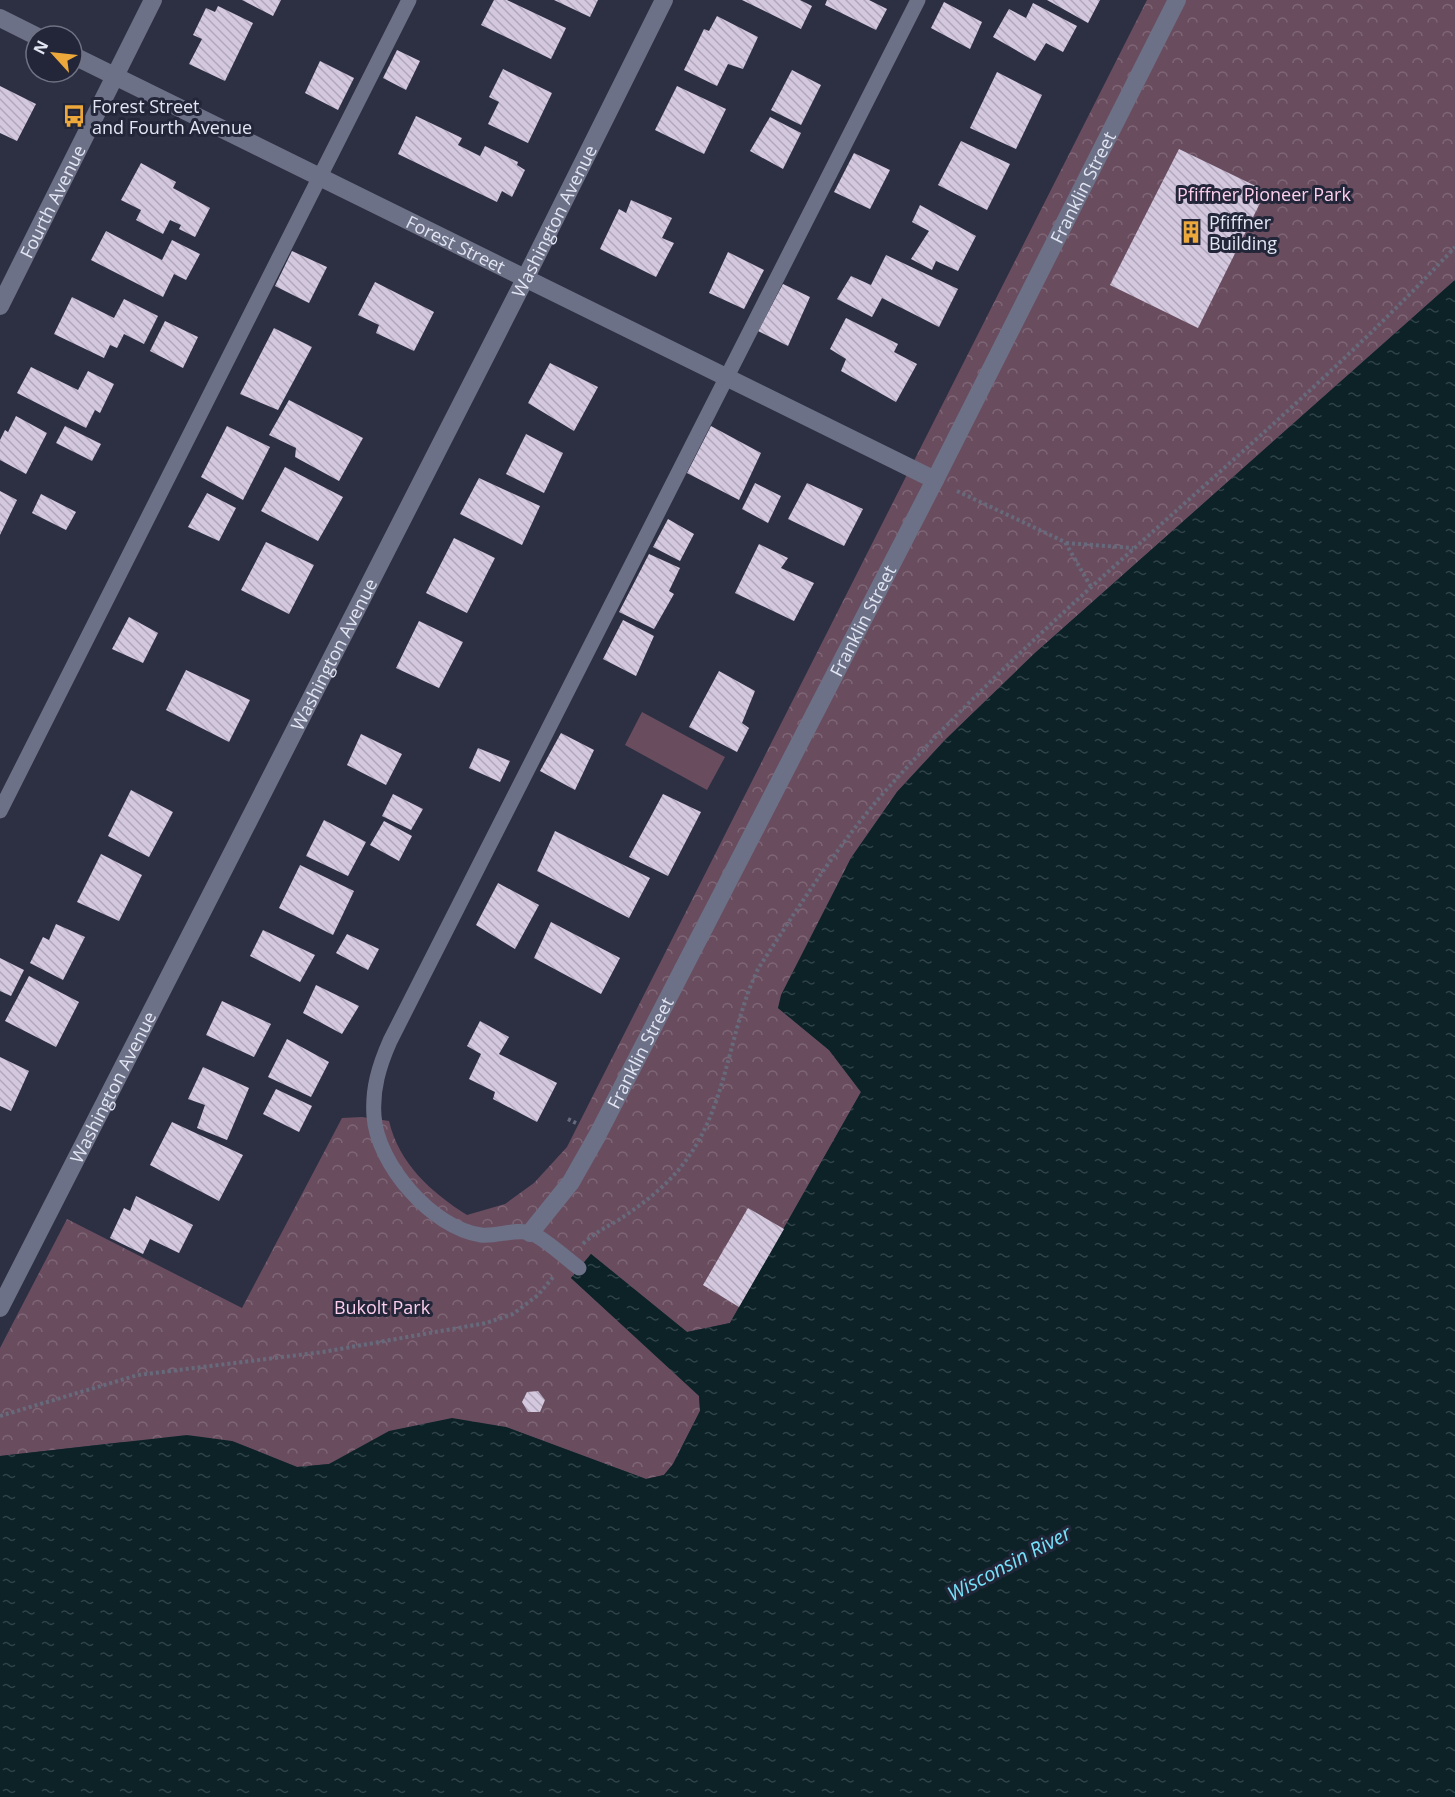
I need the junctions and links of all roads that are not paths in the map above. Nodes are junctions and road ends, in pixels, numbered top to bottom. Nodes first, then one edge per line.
1 (153, 0) edge
2 (409, 0) edge
3 (663, 0) edge
4 (918, 0) edge
5 (1177, 0) edge
6 (0, 18) edge
7 (24, 30) edge
8 (84, 61) edge
9 (114, 76) junction
10 (321, 176) junction
11 (526, 277) junction
12 (0, 306) edge
13 (725, 378) junction
14 (935, 480) junction
15 (0, 811) edge
16 (530, 1233) junction
17 (573, 1264) road end
18 (0, 1308) edge

1 - 9 street, Fourth Avenue
2 - 10 lane
3 - 11 street, Washington Avenue
4 - 13 lane
5 - 14 street, Franklin Street
6 - 7 street
8 - 9 street, Forest Street
9 - 10 street, Forest Street
9 - 12 street, Fourth Avenue
10 - 11 street, Forest Street
10 - 15 lane
11 - 13 street, Forest Street
11 - 18 street, Washington Avenue
13 - 14 street, Forest Street
13 - 16 lane
14 - 16 street, Franklin Street
16 - 17 lane

